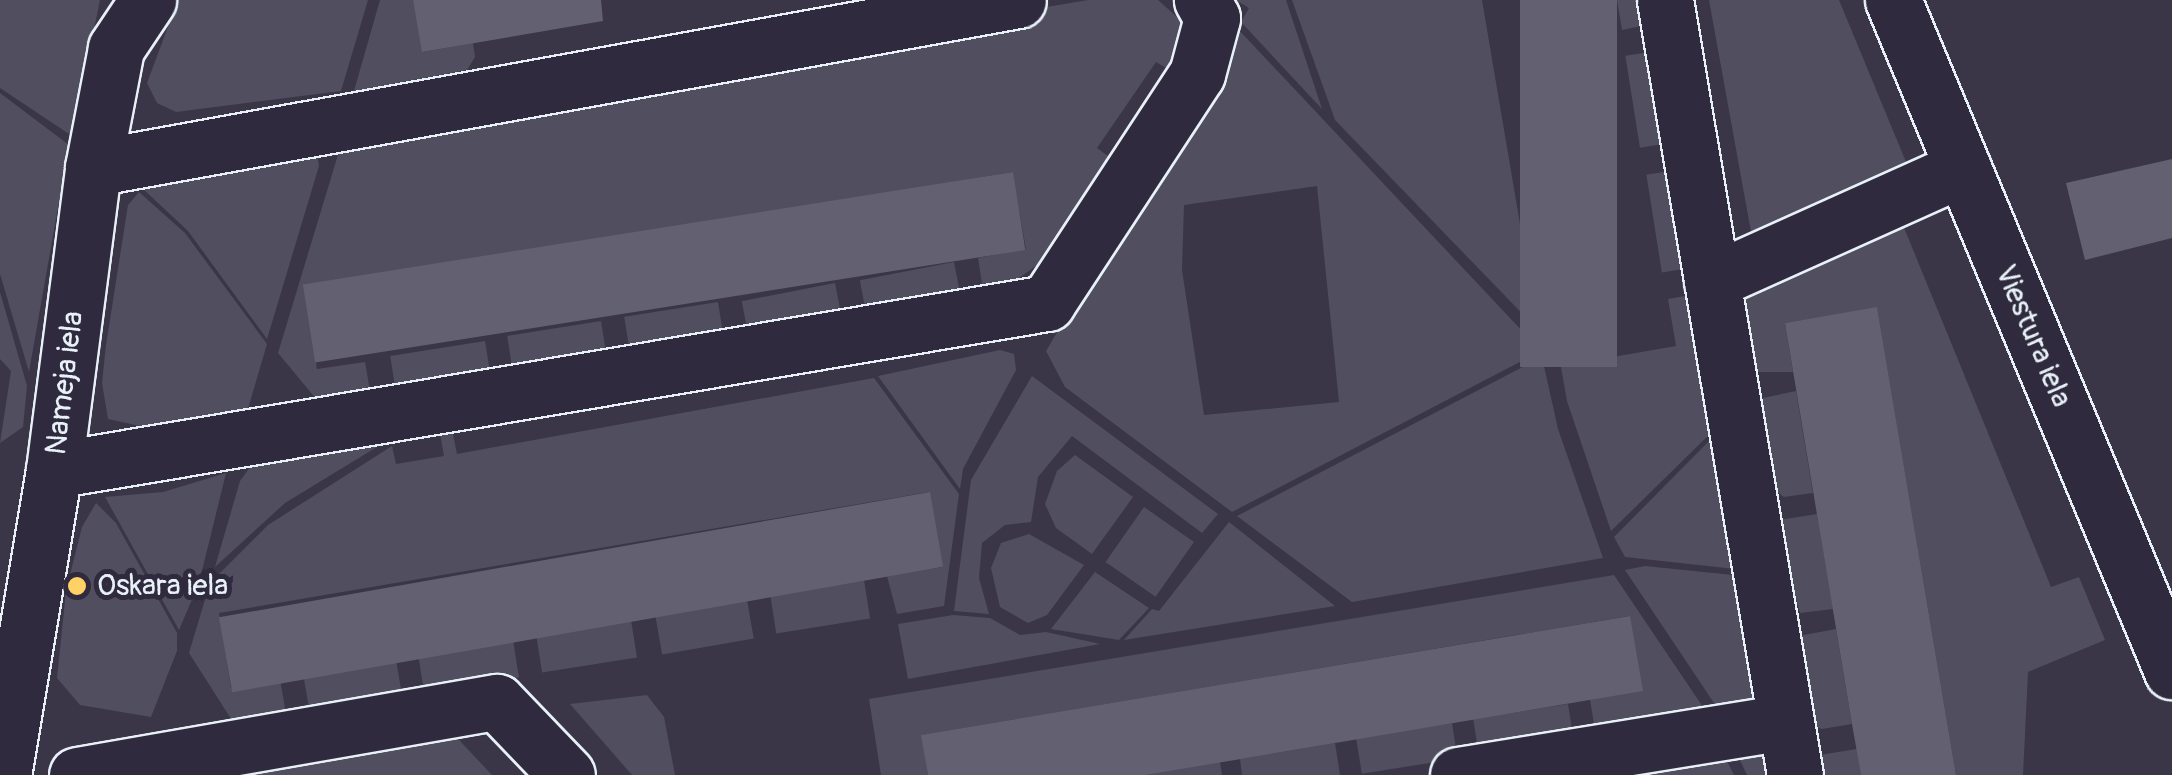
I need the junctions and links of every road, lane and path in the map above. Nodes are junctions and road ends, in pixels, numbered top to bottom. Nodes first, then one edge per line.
1 (148, 0) edge
2 (1018, 0) edge
3 (1202, 0) edge
4 (1665, 0) edge
5 (1893, 0) edge
6 (119, 24) edge
7 (93, 168) junction
8 (1963, 168) junction
9 (1712, 281) junction
10 (54, 470) junction
11 (2172, 671) edge
12 (1785, 722) junction
13 (3, 775) edge
14 (76, 775) edge
15 (568, 775) edge
16 (1458, 775) edge
17 (1794, 775) edge

1 - 6 street, Nameja iela
2 - 7 street
3 - 10 street
4 - 9 street
5 - 8 street, Viestura iela
6 - 7 street, Nameja iela
7 - 10 street, Nameja iela
8 - 9 street
8 - 11 street, Viestura iela
9 - 12 street
10 - 13 street, Nameja iela
12 - 16 street
12 - 17 street
14 - 15 street

